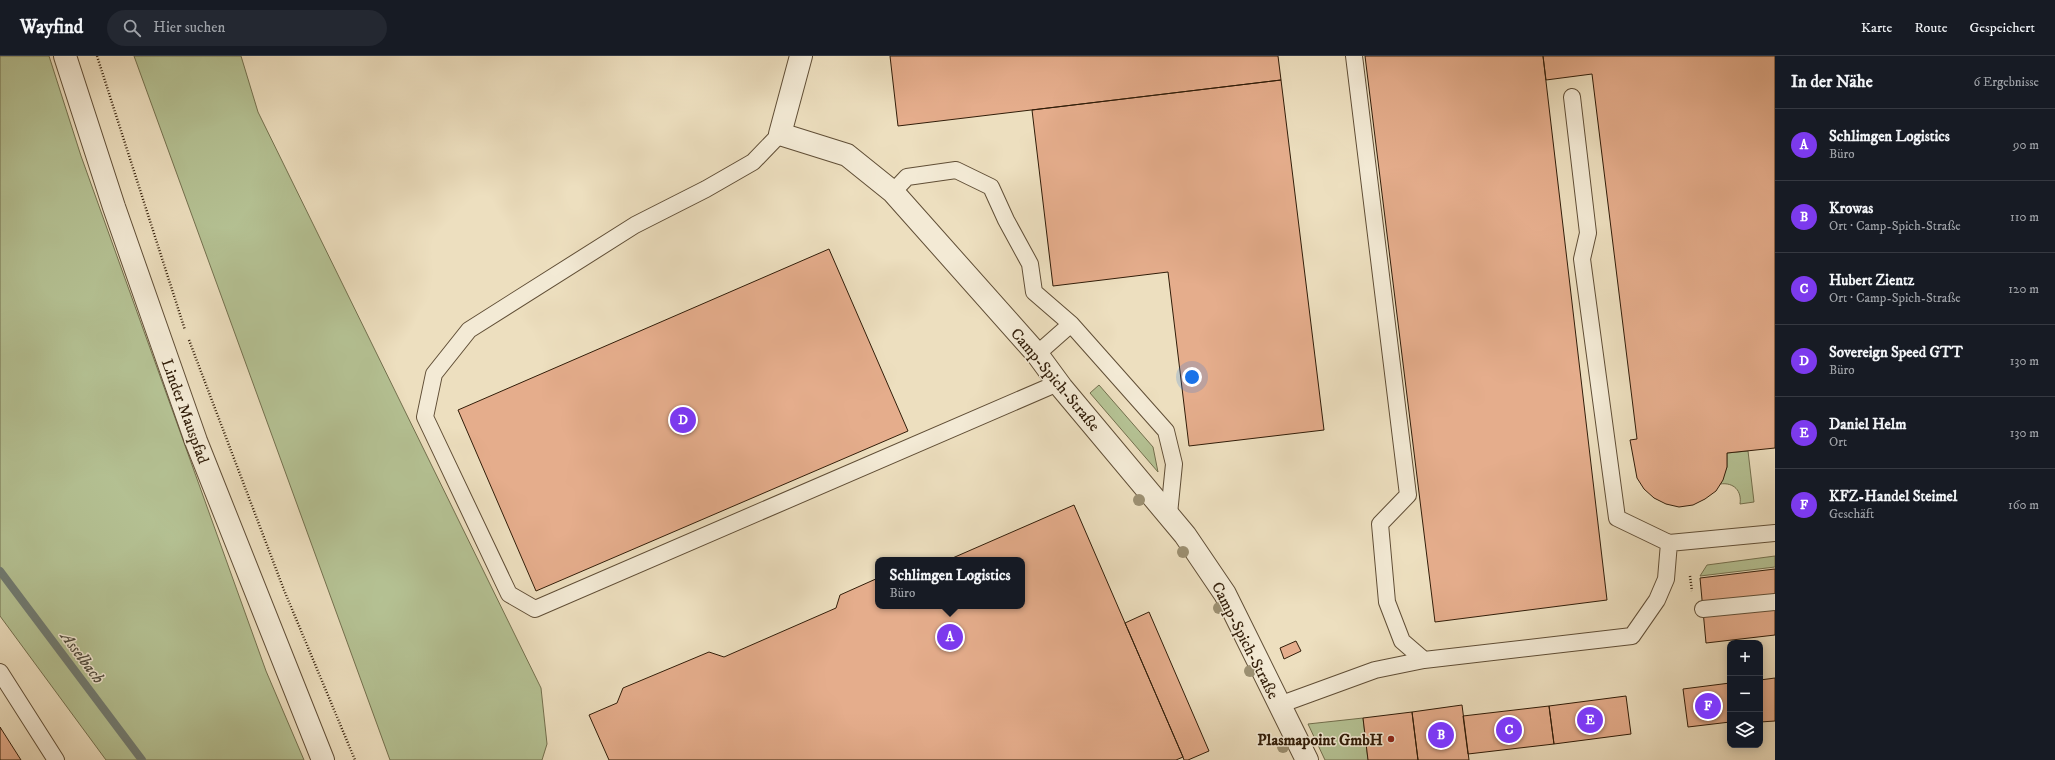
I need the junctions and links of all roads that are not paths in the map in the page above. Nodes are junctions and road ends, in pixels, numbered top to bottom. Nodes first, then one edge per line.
1 (66, 56) edge
2 (801, 56) edge
3 (1354, 56) edge
4 (1572, 97) dead end
5 (780, 134) junction
6 (893, 192) junction
7 (1071, 324) junction
8 (1037, 354) junction
9 (1058, 383) junction
10 (1169, 514) junction
11 (1775, 533) edge
12 (1669, 543) junction
13 (1775, 602) edge
14 (1703, 609) dead end
15 (1424, 660) junction
16 (0, 672) edge
17 (1279, 705) junction
18 (56, 760) edge
19 (323, 760) edge
20 (1307, 760) edge

1 - 19 street, Linder Mauspfad
2 - 5 street
3 - 15 lane
4 - 12 lane
5 - 6 street, Camp-Spich-Straße
5 - 9 lane
6 - 7 lane
6 - 8 street, Camp-Spich-Straße
7 - 8 lane
7 - 10 lane
8 - 9 street, Camp-Spich-Straße
9 - 10 street, Camp-Spich-Straße
10 - 17 street, Camp-Spich-Straße
11 - 12 lane
12 - 15 lane
13 - 14 lane
15 - 17 lane
16 - 18 lane
17 - 20 street, Camp-Spich-Straße

